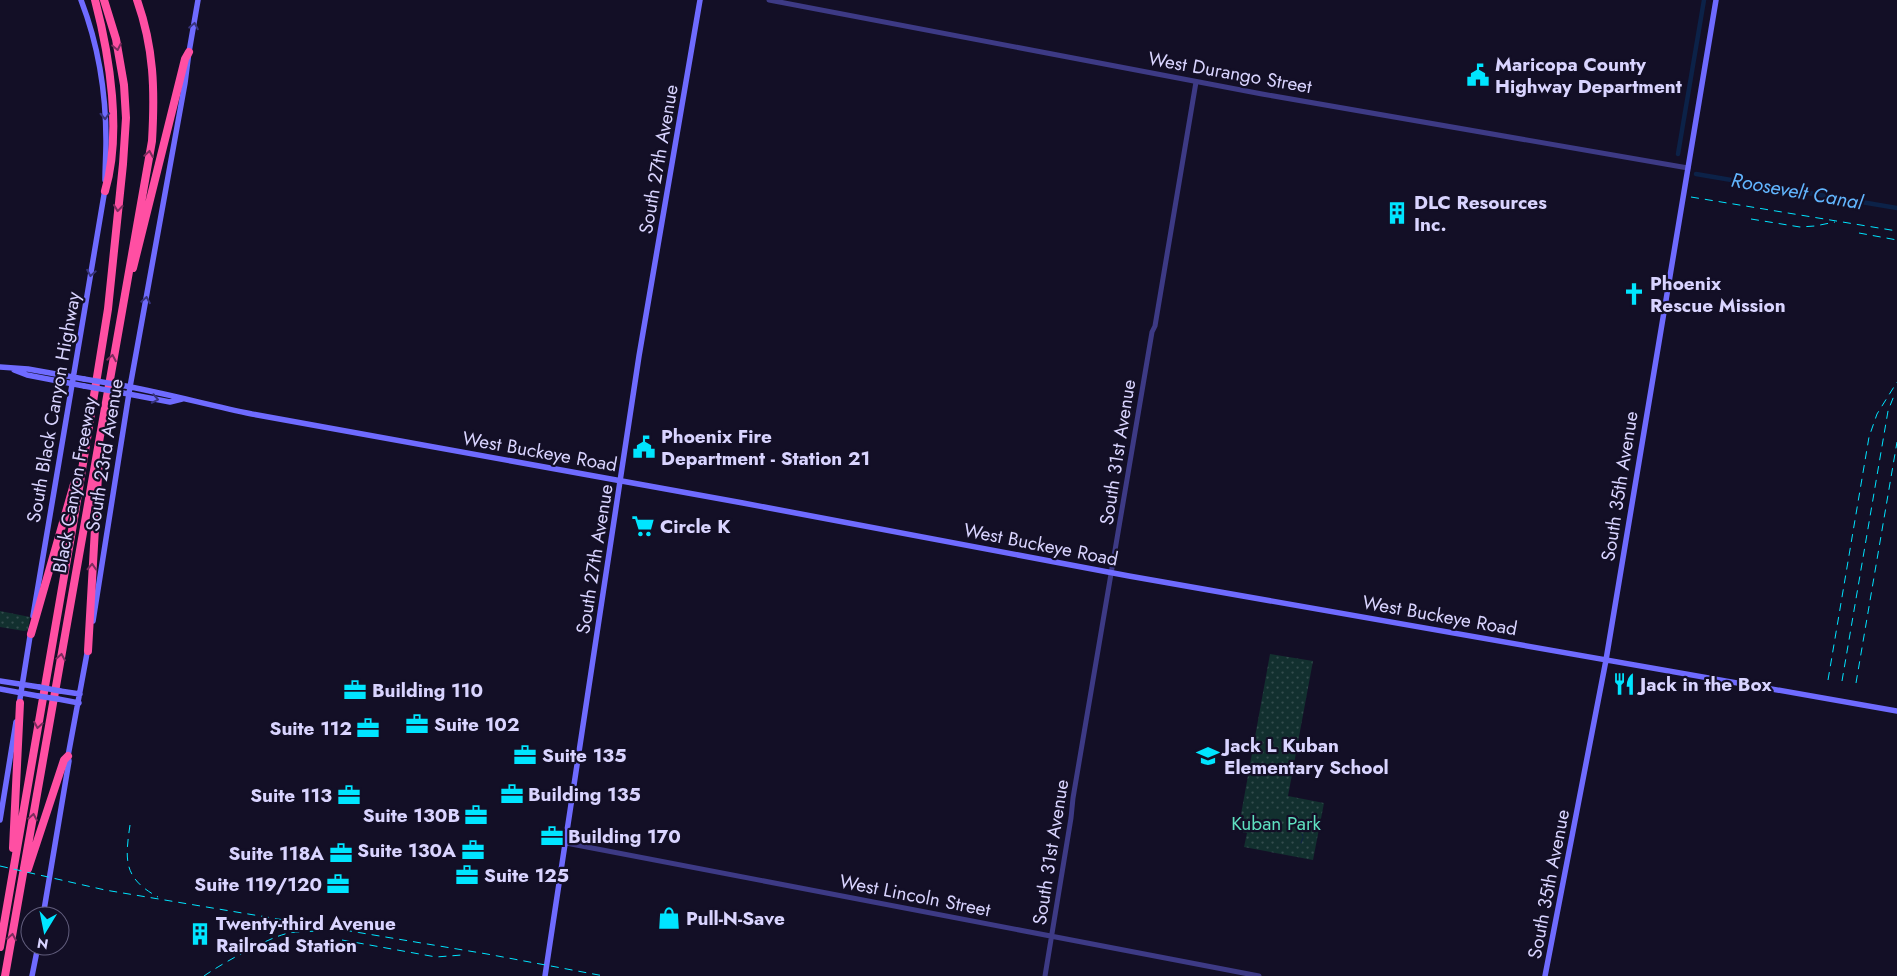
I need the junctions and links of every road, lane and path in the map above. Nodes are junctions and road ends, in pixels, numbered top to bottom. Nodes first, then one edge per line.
1 (81, 0) edge
2 (95, 0) edge
3 (104, 0) edge
4 (136, 0) edge
5 (198, 0) edge
6 (700, 0) edge
7 (768, 0) edge
8 (1716, 0) edge
9 (189, 52) junction
10 (1196, 82) junction
11 (1688, 168) junction
12 (105, 191) junction
13 (125, 288) junction
14 (0, 367) edge
15 (72, 380) junction
16 (130, 387) junction
17 (119, 389) junction
18 (129, 394) junction
19 (182, 399) junction
20 (101, 423) junction
21 (82, 470) junction
22 (621, 481) junction
23 (1112, 573) junction
24 (31, 634) junction
25 (88, 651) junction
26 (1606, 660) junction
27 (0, 681) edge
28 (22, 684) junction
29 (0, 689) edge
30 (21, 692) junction
31 (80, 694) junction
32 (20, 703) junction
33 (79, 703) junction
34 (1897, 711) edge
35 (68, 756) junction
36 (0, 820) edge
37 (566, 843) junction
38 (10, 887) junction
39 (19, 897) junction
40 (45, 906) edge
41 (1052, 936) junction
42 (0, 947) edge
43 (36, 956) edge
44 (5, 976) edge
45 (32, 976) edge
46 (545, 976) edge
47 (1045, 976) edge
48 (1259, 976) edge
49 (1546, 976) edge

1 -> 12 main road, South Black Canyon Highway
2 - 12 highway
3 -> 21 highway, Black Canyon Freeway
13 -> 4 highway, Black Canyon Freeway
9 -> 5 main road, South 23rd Avenue
6 - 22 main road, South 27th Avenue
7 - 10 street, West Durango Street
8 - 11 main road, South 35th Avenue
9 - 13 highway
16 -> 9 main road, South 23rd Avenue
10 - 11 street, West Durango Street
10 - 23 street, South 31st Avenue
11 - 26 main road, South 35th Avenue
12 -> 15 main road, South Black Canyon Highway
20 -> 13 highway, Black Canyon Freeway
14 - 15 main road, West Buckeye Road
15 - 17 main road, West Buckeye Road, bridge
15 - 24 main road, South Black Canyon Highway
16 - 17 main road, West Buckeye Road
16 - 18 main road, South 23rd Avenue
16 - 19 main road, West Buckeye Road
17 - 18 main road, West Buckeye Road
18 -> 19 main road, West Buckeye Road
18 - 25 main road, South 23rd Avenue
19 - 22 main road, West Buckeye Road
25 -> 20 highway
39 -> 20 highway, Black Canyon Freeway
21 - 24 highway
21 -> 38 highway, Black Canyon Freeway
22 - 23 main road, West Buckeye Road
22 - 37 main road, South 27th Avenue
23 - 26 main road, West Buckeye Road
23 - 41 street, South 31st Avenue
24 - 28 main road, South Black Canyon Highway
25 - 31 main road, South 23rd Avenue
26 - 34 main road, West Buckeye Road
26 - 49 main road, South 35th Avenue
27 - 28 main road
28 - 30 main road, South Black Canyon Highway
28 - 31 main road, bridge
29 - 30 main road
30 - 32 main road, South Black Canyon Highway
30 - 33 main road, bridge
31 - 33 main road, South 23rd Avenue
32 - 36 main road, South Black Canyon Highway
32 - 38 highway
33 - 35 main road, South 23rd Avenue
35 - 39 highway
35 - 40 main road, South 23rd Avenue
37 - 41 street, West Lincoln Street
37 - 46 main road, South 27th Avenue
38 - 42 highway, Black Canyon Freeway
44 -> 39 highway, Black Canyon Freeway
41 - 47 street, South 31st Avenue
41 - 48 street, West Lincoln Street
43 - 45 main road

